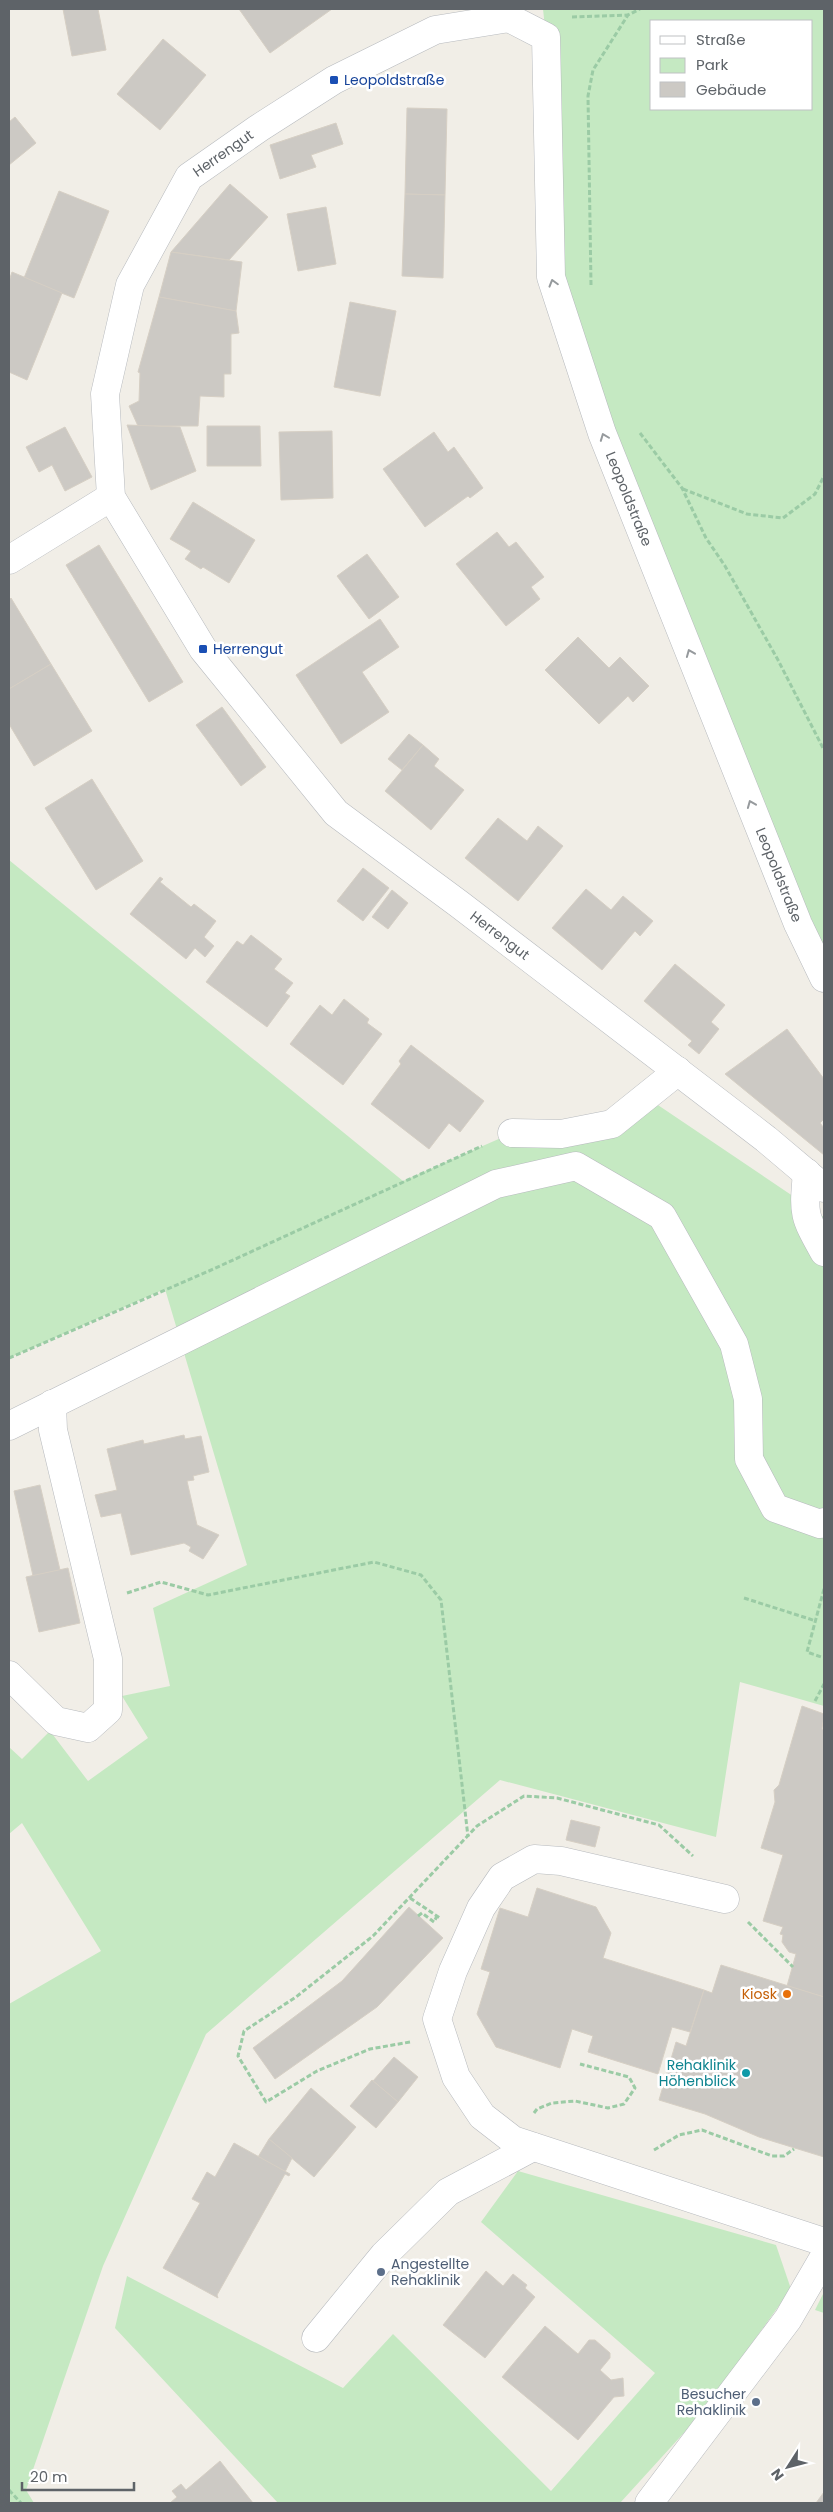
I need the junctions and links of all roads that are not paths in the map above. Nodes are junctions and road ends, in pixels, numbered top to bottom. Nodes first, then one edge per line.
1 (509, 18) joint
2 (111, 497) junction
3 (9, 560) edge
4 (824, 978) edge
5 (678, 1072) junction
6 (512, 1133) road end
7 (816, 1181) edge
8 (824, 1252) edge
9 (52, 1404) junction
10 (9, 1426) edge
11 (824, 1522) edge
12 (9, 1675) edge
13 (725, 1899) road end
14 (526, 2145) junction
15 (824, 2242) edge
16 (824, 2257) edge
17 (316, 2338) dead end
18 (649, 2503) edge

1 - 2 street, Herrengut
4 -> 1 street, Leopoldstraße
2 - 3 street
2 - 5 street, Herrengut
5 - 6 street
5 - 7 street, Herrengut
7 - 8 street
9 - 10 street
9 - 11 street
9 - 12 street
13 - 14 street
14 - 15 street
14 - 17 street
16 - 18 street

